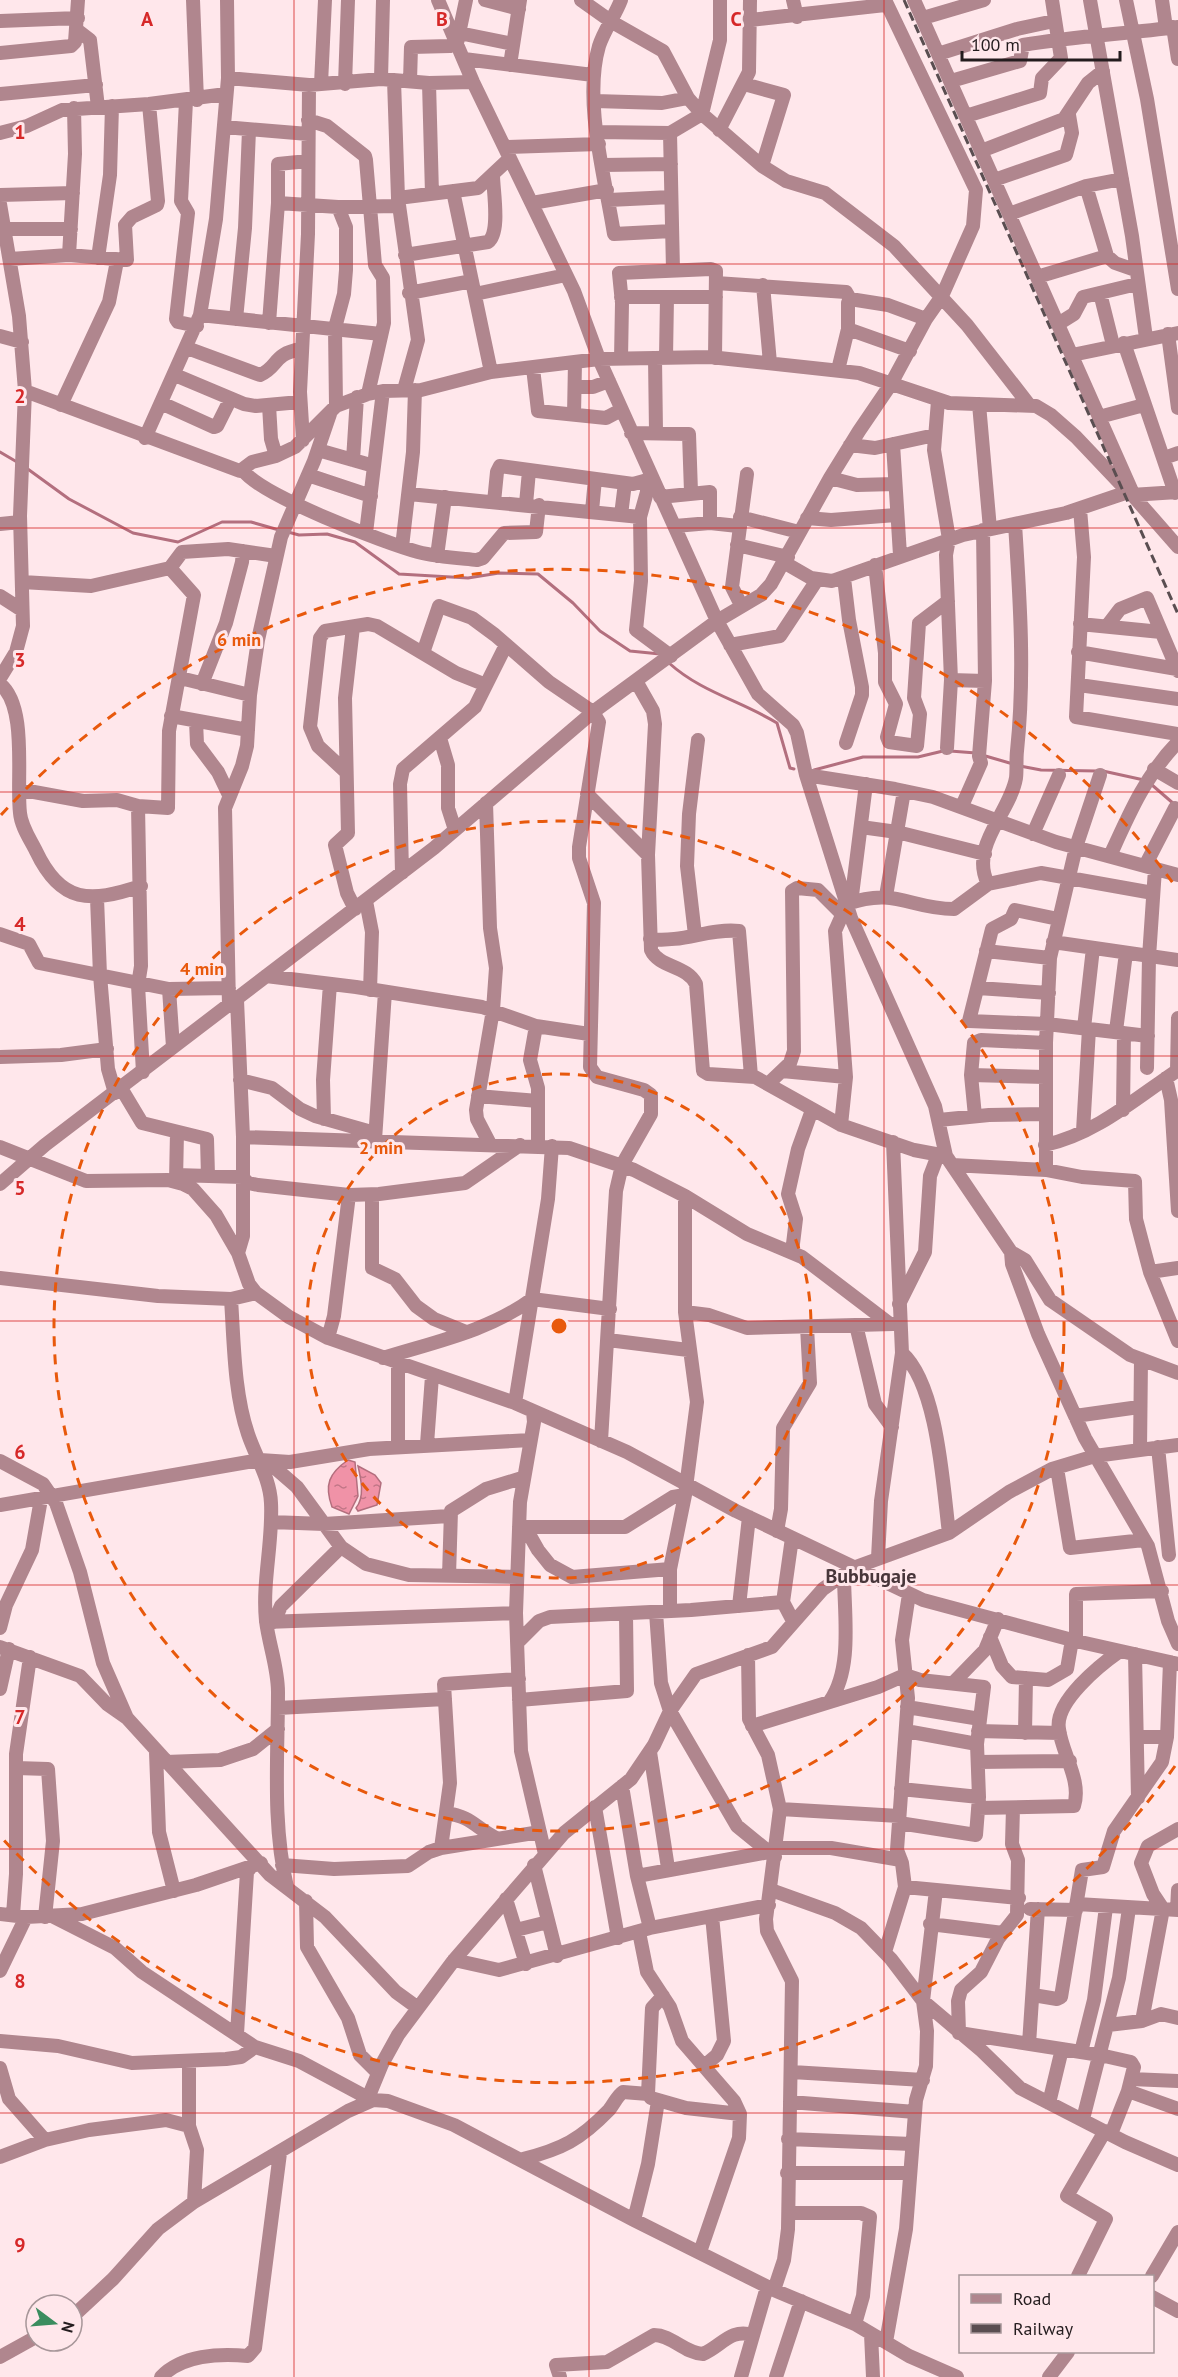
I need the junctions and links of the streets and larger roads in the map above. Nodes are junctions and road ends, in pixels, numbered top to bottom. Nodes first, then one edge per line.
1 (78, 0) edge
2 (193, 0) edge
3 (227, 0) edge
4 (325, 0) edge
5 (348, 0) edge
6 (383, 0) edge
7 (438, 0) edge
8 (466, 0) edge
9 (485, 0) edge
10 (581, 0) edge
11 (621, 0) edge
12 (720, 0) edge
13 (750, 0) edge
14 (793, 0) edge
15 (914, 0) edge
16 (984, 0) edge
17 (1052, 0) edge
18 (1090, 0) edge
19 (1126, 0) edge
20 (1162, 0) edge
21 (885, 2) edge
22 (519, 5) edge
23 (797, 17) junction
24 (923, 18) junction
25 (750, 20) junction
26 (0, 21) edge
27 (1054, 21) junction
28 (612, 22) junction
29 (77, 24) junction
30 (1172, 27) edge
31 (1133, 32) junction
32 (1097, 37) junction
33 (458, 38) junction
34 (1056, 39) junction
35 (513, 44) junction
36 (0, 53) edge
37 (938, 54) junction
38 (464, 59) junction
39 (1178, 59) edge
40 (510, 65) junction
41 (1103, 72) junction
42 (593, 75) junction
43 (228, 78) junction
44 (388, 80) junction
45 (410, 81) junction
46 (951, 81) junction
47 (473, 82) junction
48 (429, 83) junction
49 (345, 84) junction
50 (744, 84) junction
51 (315, 85) junction
52 (96, 86) junction
53 (0, 94) edge
54 (226, 94) junction
55 (688, 98) junction
56 (191, 100) junction
57 (595, 101) junction
58 (149, 104) junction
59 (112, 106) junction
60 (98, 107) junction
61 (74, 108) junction
62 (702, 114) junction
63 (1069, 115) junction
64 (966, 116) junction
65 (224, 127) junction
66 (308, 127) junction
67 (249, 130) junction
68 (718, 130) junction
69 (0, 133) edge
70 (670, 133) junction
71 (598, 138) junction
72 (981, 151) junction
73 (507, 152) junction
74 (308, 161) junction
75 (671, 164) junction
76 (603, 165) junction
77 (762, 166) junction
78 (492, 175) junction
79 (1122, 179) junction
80 (994, 180) junction
81 (1086, 186) junction
82 (453, 191) junction
83 (73, 193) junction
84 (432, 194) junction
85 (0, 195) edge
86 (608, 195) junction
87 (672, 197) junction
88 (1171, 200) edge
89 (399, 202) junction
90 (278, 203) junction
91 (532, 203) junction
92 (0, 204) edge
93 (308, 205) junction
94 (338, 207) junction
95 (368, 207) junction
96 (1009, 214) junction
97 (5, 229) junction
98 (71, 229) junction
99 (672, 231) junction
100 (465, 246) junction
101 (6, 252) edge
102 (69, 255) junction
103 (405, 255) junction
104 (1107, 256) junction
105 (98, 258) junction
106 (117, 261) junction
107 (673, 270) junction
108 (567, 275) junction
109 (1037, 277) junction
110 (1136, 277) junction
111 (763, 285) junction
112 (473, 287) junction
113 (1178, 289) edge
114 (716, 290) junction
115 (410, 293) junction
116 (1100, 293) junction
117 (942, 296) junction
118 (621, 297) junction
119 (667, 297) junction
120 (850, 300) junction
121 (236, 319) junction
122 (926, 319) junction
123 (199, 321) junction
124 (269, 323) junction
125 (1058, 324) junction
126 (302, 326) junction
127 (335, 328) junction
128 (848, 329) junction
129 (1173, 333) edge
130 (381, 334) junction
131 (0, 336) edge
132 (1146, 338) junction
133 (22, 342) junction
134 (1119, 344) junction
135 (188, 348) junction
136 (301, 349) junction
137 (910, 351) junction
138 (1072, 355) junction
139 (661, 358) junction
140 (715, 358) junction
141 (599, 359) junction
142 (621, 359) junction
143 (575, 362) junction
144 (770, 363) junction
145 (533, 368) junction
146 (838, 370) junction
147 (491, 372) junction
148 (175, 375) junction
149 (609, 381) junction
150 (891, 384) junction
151 (575, 387) junction
152 (410, 390) junction
153 (25, 391) junction
154 (383, 391) junction
155 (362, 396) junction
156 (230, 399) junction
157 (938, 401) junction
158 (300, 402) junction
159 (161, 404) junction
160 (980, 404) junction
161 (61, 405) junction
162 (269, 405) junction
163 (1144, 405) junction
164 (1030, 406) junction
165 (1178, 408) edge
166 (333, 409) junction
167 (621, 410) junction
168 (574, 416) junction
169 (1099, 417) junction
170 (656, 432) junction
171 (631, 433) junction
172 (935, 435) junction
173 (145, 438) junction
174 (303, 440) junction
175 (893, 444) junction
176 (850, 445) junction
177 (318, 450) junction
178 (1178, 453) edge
179 (276, 456) junction
180 (1164, 459) junction
181 (353, 460) junction
182 (374, 466) junction
183 (243, 470) junction
184 (530, 471) junction
185 (747, 474) dead end
186 (308, 475) junction
187 (830, 478) junction
188 (595, 479) junction
189 (649, 479) junction
190 (625, 483) junction
191 (895, 484) junction
192 (691, 492) junction
193 (1177, 492) edge
194 (409, 494) junction
195 (1131, 494) junction
196 (371, 496) junction
197 (445, 497) junction
198 (660, 497) junction
199 (495, 501) junction
200 (295, 503) junction
201 (532, 505) junction
202 (1080, 509) junction
203 (592, 511) junction
204 (621, 515) junction
205 (896, 515) junction
206 (640, 517) junction
207 (807, 518) junction
208 (739, 521) junction
209 (20, 522) junction
210 (710, 523) junction
211 (0, 524) edge
212 (1015, 524) junction
213 (675, 526) junction
214 (986, 530) junction
215 (799, 532) junction
216 (366, 533) junction
217 (949, 540) junction
218 (737, 544) junction
219 (402, 547) junction
220 (1178, 547) edge
221 (243, 551) junction
222 (900, 555) junction
223 (276, 556) junction
224 (437, 556) junction
225 (786, 560) junction
226 (875, 565) junction
227 (170, 568) junction
228 (844, 578) junction
229 (817, 580) junction
230 (22, 582) junction
231 (0, 596) edge
232 (948, 600) junction
233 (741, 605) junction
234 (22, 610) junction
235 (717, 621) junction
236 (1080, 624) junction
237 (353, 627) junction
238 (1107, 627) junction
239 (1161, 632) junction
240 (506, 645) junction
241 (730, 645) junction
242 (1078, 652) junction
243 (423, 653) junction
244 (670, 656) junction
245 (1178, 670) edge
246 (0, 678) edge
247 (180, 678) junction
248 (951, 680) junction
249 (636, 681) junction
250 (985, 681) junction
251 (0, 684) edge
252 (202, 684) junction
253 (486, 685) junction
254 (1079, 685) junction
255 (250, 695) junction
256 (1178, 699) edge
257 (6, 705) edge
258 (593, 712) junction
259 (171, 716) junction
260 (196, 721) junction
261 (248, 730) junction
262 (1178, 734) edge
263 (440, 738) junction
264 (698, 740) dead end
265 (1178, 742) edge
266 (846, 743) dead end
267 (947, 748) dead end
268 (1154, 769) junction
269 (345, 771) junction
270 (806, 775) junction
271 (1059, 775) dead end
272 (1100, 775) dead end
273 (1178, 783) edge
274 (866, 784) junction
275 (904, 791) junction
276 (20, 792) junction
277 (587, 794) junction
278 (229, 795) junction
279 (486, 803) junction
280 (138, 806) junction
281 (962, 806) junction
282 (1175, 808) dead end
283 (996, 821) junction
284 (861, 827) junction
285 (455, 830) junction
286 (897, 832) junction
287 (1033, 834) junction
288 (1076, 847) junction
289 (985, 854) junction
290 (648, 855) junction
291 (1110, 856) junction
292 (1150, 867) junction
293 (402, 873) junction
294 (1178, 875) edge
295 (1068, 878) junction
296 (988, 884) junction
297 (141, 886) junction
298 (1153, 893) junction
299 (886, 896) junction
300 (97, 898) junction
301 (360, 905) junction
302 (846, 907) junction
303 (1058, 919) junction
304 (0, 934) edge
305 (695, 935) junction
306 (650, 939) junction
307 (1053, 942) junction
308 (1093, 948) junction
309 (986, 951) junction
310 (1126, 953) junction
311 (1149, 957) junction
312 (1050, 958) junction
313 (1178, 960) edge
314 (100, 975) junction
315 (266, 976) junction
316 (330, 984) junction
317 (138, 985) junction
318 (978, 988) junction
319 (169, 989) junction
320 (370, 990) junction
321 (385, 992) junction
322 (1049, 993) junction
323 (231, 998) junction
324 (493, 1010) junction
325 (1178, 1018) edge
326 (1047, 1024) junction
327 (536, 1026) junction
328 (1087, 1028) junction
329 (1120, 1032) junction
330 (589, 1034) junction
331 (1148, 1036) junction
332 (1046, 1043) junction
333 (173, 1047) junction
334 (107, 1048) junction
335 (0, 1057) edge
336 (1147, 1068) dead end
337 (782, 1071) junction
338 (143, 1072) junction
339 (1174, 1073) edge
340 (972, 1075) junction
341 (751, 1076) junction
342 (846, 1077) junction
343 (1045, 1077) junction
344 (240, 1080) junction
345 (769, 1083) junction
346 (118, 1090) junction
347 (478, 1096) junction
348 (538, 1101) junction
349 (812, 1110) junction
350 (1123, 1110) junction
351 (1045, 1114) junction
352 (975, 1116) junction
353 (324, 1119) junction
354 (939, 1120) junction
355 (841, 1125) junction
356 (1083, 1131) junction
357 (177, 1132) junction
358 (243, 1137) junction
359 (375, 1137) junction
360 (893, 1142) junction
361 (490, 1144) junction
362 (520, 1145) junction
363 (1045, 1145) junction
364 (545, 1146) junction
365 (0, 1148) edge
366 (30, 1158) junction
367 (945, 1159) junction
368 (622, 1165) junction
369 (1046, 1170) junction
370 (208, 1176) junction
371 (242, 1177) junction
372 (176, 1178) junction
373 (0, 1184) edge
374 (372, 1195) junction
375 (349, 1196) junction
376 (685, 1196) junction
377 (1178, 1211) edge
378 (238, 1252) junction
379 (792, 1252) junction
380 (1011, 1252) junction
381 (1178, 1268) edge
382 (1150, 1272) junction
383 (0, 1278) edge
384 (256, 1293) junction
385 (231, 1299) junction
386 (532, 1299) junction
387 (899, 1304) junction
388 (1171, 1305) edge
389 (610, 1309) junction
390 (685, 1312) junction
391 (895, 1324) junction
392 (856, 1325) junction
393 (807, 1327) junction
394 (466, 1332) junction
395 (328, 1338) junction
396 (608, 1340) junction
397 (1178, 1340) edge
398 (688, 1350) junction
399 (902, 1353) junction
400 (383, 1358) junction
401 (1141, 1359) junction
402 (398, 1363) junction
403 (1178, 1373) edge
404 (432, 1376) junction
405 (515, 1402) junction
406 (1139, 1407) junction
407 (533, 1411) junction
408 (1075, 1416) junction
409 (892, 1427) junction
410 (530, 1440) junction
411 (601, 1441) junction
412 (427, 1444) junction
413 (1178, 1445) edge
414 (398, 1447) junction
415 (1158, 1447) junction
416 (1140, 1450) junction
417 (1095, 1456) junction
418 (0, 1461) edge
419 (263, 1461) junction
420 (1057, 1468) junction
421 (522, 1478) junction
422 (685, 1489) junction
423 (47, 1498) junction
424 (0, 1505) edge
425 (449, 1516) junction
426 (749, 1517) junction
427 (1172, 1517) edge
428 (271, 1522) junction
429 (324, 1524) junction
430 (522, 1527) junction
431 (777, 1531) junction
432 (949, 1533) junction
433 (792, 1538) junction
434 (1144, 1540) junction
435 (341, 1547) junction
436 (1174, 1555) edge
437 (1152, 1556) junction
438 (878, 1558) junction
439 (670, 1569) junction
440 (848, 1571) junction
441 (449, 1576) junction
442 (517, 1578) junction
443 (1162, 1591) junction
444 (909, 1593) junction
445 (783, 1602) junction
446 (739, 1606) junction
447 (663, 1612) junction
448 (516, 1613) junction
449 (626, 1614) junction
450 (998, 1619) junction
451 (793, 1621) junction
452 (270, 1622) junction
453 (0, 1628) edge
454 (990, 1638) junction
455 (1074, 1640) junction
456 (518, 1642) junction
457 (1178, 1644) edge
458 (4, 1648) edge
459 (1120, 1651) junction
460 (1135, 1654) junction
461 (748, 1655) junction
462 (30, 1657) junction
463 (1174, 1663) edge
464 (905, 1675) junction
465 (1026, 1678) junction
466 (519, 1679) junction
467 (953, 1683) junction
468 (0, 1689) edge
469 (445, 1699) junction
470 (519, 1700) junction
471 (830, 1701) junction
472 (907, 1707) junction
473 (278, 1708) junction
474 (670, 1711) junction
475 (127, 1718) junction
476 (752, 1726) junction
477 (278, 1729) junction
478 (906, 1731) junction
479 (978, 1731) junction
480 (1025, 1732) junction
481 (1060, 1733) junction
482 (1137, 1737) junction
483 (1167, 1737) junction
484 (650, 1752) junction
485 (161, 1757) junction
486 (1070, 1761) junction
487 (978, 1762) junction
488 (16, 1767) junction
489 (622, 1786) junction
490 (901, 1789) junction
491 (1138, 1798) junction
492 (979, 1803) junction
493 (595, 1807) junction
494 (1013, 1808) junction
495 (780, 1809) junction
496 (446, 1813) junction
497 (899, 1820) junction
498 (1178, 1829) edge
499 (540, 1832) junction
500 (498, 1839) junction
501 (441, 1848) junction
502 (773, 1852) junction
503 (545, 1854) junction
504 (901, 1860) junction
505 (256, 1865) junction
506 (282, 1865) junction
507 (534, 1865) junction
508 (668, 1868) junction
509 (637, 1876) junction
510 (286, 1887) junction
511 (905, 1887) junction
512 (771, 1890) junction
513 (936, 1890) junction
514 (1178, 1890) edge
515 (174, 1891) junction
516 (506, 1899) junction
517 (306, 1901) junction
518 (1019, 1903) junction
519 (769, 1905) junction
520 (1076, 1907) junction
521 (1106, 1907) junction
522 (1129, 1908) junction
523 (1038, 1909) junction
524 (1173, 1910) edge
525 (13, 1915) edge
526 (712, 1916) junction
527 (49, 1917) junction
528 (548, 1922) junction
529 (930, 1924) junction
530 (516, 1930) junction
531 (644, 1930) junction
532 (1003, 1933) junction
533 (618, 1938) junction
534 (885, 1952) junction
535 (557, 1956) junction
536 (454, 1960) junction
537 (526, 1964) junction
538 (0, 1971) edge
539 (1033, 1995) junction
540 (663, 1996) junction
541 (923, 2001) junction
542 (418, 2008) junction
543 (1178, 2018) edge
544 (1142, 2021) junction
545 (1108, 2025) junction
546 (959, 2033) junction
547 (237, 2034) junction
548 (0, 2042) edge
549 (1029, 2044) junction
550 (255, 2047) junction
551 (1062, 2049) junction
552 (1081, 2052) junction
553 (1100, 2055) junction
554 (189, 2062) junction
555 (704, 2066) junction
556 (0, 2068) edge
557 (792, 2072) junction
558 (378, 2073) junction
559 (923, 2080) junction
560 (1178, 2081) edge
561 (1130, 2085) junction
562 (653, 2097) junction
563 (4, 2098) edge
564 (365, 2101) junction
565 (790, 2102) junction
566 (1048, 2103) junction
567 (1178, 2109) edge
568 (915, 2112) junction
569 (740, 2114) junction
570 (1083, 2119) junction
571 (189, 2126) junction
572 (1108, 2133) junction
573 (788, 2139) junction
574 (45, 2140) junction
575 (912, 2144) junction
576 (280, 2153) junction
577 (0, 2157) edge
578 (523, 2159) junction
579 (1178, 2165) edge
580 (787, 2173) junction
581 (910, 2174) junction
582 (194, 2202) junction
583 (789, 2213) junction
584 (634, 2220) junction
585 (1178, 2232) edge
586 (700, 2252) junction
587 (1079, 2275) edge
588 (1153, 2275) edge
589 (770, 2288) junction
590 (1154, 2298) edge
591 (801, 2301) junction
592 (84, 2306) edge
593 (1178, 2311) edge
594 (855, 2324) junction
595 (871, 2334) junction
596 (753, 2335) junction
597 (886, 2342) junction
598 (24, 2344) edge
599 (1067, 2353) edge
600 (0, 2357) edge
601 (161, 2377) edge
602 (560, 2377) edge
603 (741, 2377) edge
604 (776, 2377) edge
605 (873, 2377) edge
606 (957, 2377) edge
607 (1049, 2377) edge

1 - 29 street
2 - 56 street
3 - 43 street
4 - 51 street
5 - 49 street
6 - 44 street
7 - 33 street
8 - 33 street
9 - 22 street
10 - 28 street
11 - 28 street
12 - 62 street
13 - 25 street
14 - 23 street
15 - 24 street
16 - 24 street
17 - 27 street
18 - 32 street
19 - 31 street
20 - 30 street
21 - 23 street
21 - 117 street
22 - 35 street
23 - 25 street
24 - 37 street
25 - 50 street
26 - 29 street
27 - 34 street
27 - 37 street
28 - 42 street
28 - 55 street
29 - 36 street
29 - 52 street
30 - 31 street
30 - 39 street
31 - 32 street
31 - 88 street
32 - 34 street
32 - 41 street
33 - 35 street
33 - 38 street
33 - 45 street
34 - 46 street
34 - 64 street
35 - 40 street
37 - 46 street
38 - 40 street
38 - 47 street
40 - 42 street
41 - 63 street
41 - 79 street
42 - 57 street
43 - 51 street
43 - 54 street
44 - 45 street
44 - 49 street
44 - 89 street
45 - 48 street
46 - 64 street
47 - 48 street
47 - 73 street
48 - 84 street
49 - 51 street
50 - 68 street
50 - 77 street
51 - 66 street
52 - 53 street
52 - 60 street
54 - 56 street
54 - 65 street
55 - 57 street
55 - 62 street
56 - 58 street
56 - 123 street
57 - 71 street
58 - 59 street
58 - 106 street
59 - 60 street
59 - 105 street
60 - 61 street
61 - 69 street
61 - 83 street
62 - 68 street
62 - 70 street
63 - 72 street
63 - 80 street
64 - 72 street
65 - 67 street
65 - 123 street
66 - 67 street
66 - 74 street
66 - 95 street
67 - 121 street
68 - 77 street
70 - 71 street
70 - 75 street
71 - 73 street
71 - 76 street
72 - 80 street
73 - 78 street
73 - 91 street
74 - 90 street
74 - 93 street
75 - 76 street
75 - 87 street
76 - 86 street
77 - 117 street
78 - 82 street
78 - 100 street
79 - 81 street
79 - 110 street
80 - 96 street
81 - 96 street
81 - 104 street
82 - 84 street
82 - 100 street
83 - 85 street
83 - 98 street
84 - 89 street
86 - 87 street
86 - 91 street
86 - 99 street
87 - 99 street
88 - 113 street
89 - 95 street
89 - 103 street
90 - 93 street
90 - 124 street
91 - 108 street
92 - 97 street
93 - 94 street
93 - 126 street
94 - 95 street
94 - 127 street
95 - 130 street
96 - 109 street
97 - 98 street
97 - 101 street
98 - 102 street
99 - 107 street
100 - 103 street
100 - 112 street
101 - 102 street
101 - 133 street
102 - 105 street
103 - 115 street
104 - 109 street
104 - 110 street
105 - 106 street
106 - 161 street
107 - 114 street
107 - 118 street
108 - 112 street
108 - 141 street
109 - 125 street
110 - 116 street
110 - 132 street
111 - 114 street
111 - 120 street
111 - 144 street
112 - 115 street
112 - 147 street
114 - 119 street
114 - 140 street
115 - 152 street
116 - 125 street
116 - 134 street
117 - 122 street
117 - 164 street
118 - 119 street
118 - 142 street
119 - 139 street
120 - 122 street
120 - 128 street
121 - 123 street
121 - 124 street
122 - 137 street
123 - 135 street
124 - 126 street
125 - 138 street
126 - 127 street
126 - 136 street
127 - 130 street
127 - 166 street
128 - 137 street
128 - 146 street
129 - 132 street
129 - 165 street
130 - 155 street
131 - 133 street
132 - 134 street
133 - 153 street
134 - 138 street
134 - 163 street
135 - 136 street
135 - 148 street
136 - 158 street
137 - 150 street
138 - 169 street
139 - 140 street
139 - 142 street
139 - 170 street
140 - 144 street
141 - 142 street
141 - 143 street
141 - 149 street
143 - 145 street
143 - 151 street
144 - 146 street
145 - 147 street
145 - 168 street
146 - 150 street
147 - 152 street
148 - 156 street
148 - 159 street
149 - 151 street
149 - 167 street
150 - 157 street
150 - 176 street
151 - 168 street
152 - 154 street
152 - 194 street
153 - 161 street
153 - 209 street
154 - 155 street
154 - 182 street
155 - 166 street
155 - 181 street
156 - 159 street
156 - 162 street
157 - 160 street
157 - 172 street
158 - 162 street
158 - 174 street
159 - 173 street
160 - 164 street
160 - 214 street
161 - 173 street
162 - 179 street
163 - 169 street
163 - 180 street
164 - 195 street
166 - 174 street
166 - 177 street
167 - 168 street
167 - 171 street
169 - 195 street
170 - 171 street
170 - 192 street
171 - 189 street
172 - 175 street
172 - 217 street
173 - 183 street
174 - 179 street
175 - 176 street
175 - 191 street
176 - 187 street
177 - 181 street
177 - 186 street
178 - 180 street
179 - 183 street
180 - 193 street
181 - 182 street
182 - 196 street
183 - 200 street
184 - 188 street
184 - 199 street
184 - 201 street
185 - 208 street
186 - 196 street
186 - 200 street
187 - 191 street
187 - 207 street
188 - 190 street
188 - 203 street
189 - 190 street
189 - 198 street
189 - 206 street
190 - 204 street
191 - 205 street
192 - 198 street
192 - 210 street
193 - 195 street
194 - 197 street
194 - 219 street
195 - 202 street
195 - 220 street
196 - 216 street
197 - 199 street
197 - 224 street
198 - 213 street
199 - 201 street
200 - 216 street
200 - 223 street
201 - 203 street
201 - 224 street
202 - 212 street
202 - 236 street
203 - 204 street
204 - 206 street
205 - 207 street
205 - 222 street
206 - 244 street
207 - 215 street
208 - 210 street
208 - 215 street
208 - 218 street
209 - 211 street
209 - 230 street
210 - 213 street
212 - 214 street
212 - 283 street
213 - 235 street
214 - 217 street
214 - 250 street
215 - 225 street
216 - 219 street
217 - 222 street
217 - 232 street
218 - 225 street
218 - 233 street
219 - 224 street
221 - 223 street
221 - 227 street
221 - 252 street
222 - 226 street
223 - 255 street
225 - 229 street
225 - 233 street
226 - 228 street
226 - 232 street
227 - 230 street
227 - 247 street
228 - 229 street
228 - 266 street
229 - 241 street
230 - 234 street
231 - 234 street
232 - 248 street
233 - 235 street
234 - 246 street
235 - 241 street
235 - 244 street
236 - 238 street
236 - 242 street
237 - 243 street
237 - 269 street
237 - 269 street
238 - 239 street
238 - 239 street
239 - 245 street
240 - 243 street
240 - 253 street
240 - 258 street
241 - 270 street
242 - 245 street
242 - 254 street
243 - 253 street
244 - 249 street
247 - 252 street
247 - 259 street
248 - 250 street
248 - 267 street
249 - 258 street
249 - 290 street
250 - 281 street
251 - 257 street
252 - 255 street
253 - 263 street
254 - 256 street
254 - 262 street
255 - 261 street
257 - 276 street
258 - 277 street
258 - 279 street
259 - 260 street
259 - 280 street
260 - 261 street
260 - 278 street
261 - 278 street
263 - 285 street
263 - 293 street
264 - 305 street
265 - 268 street
268 - 273 street
268 - 291 street
269 - 301 street
270 - 274 street
270 - 302 street
271 - 287 street
272 - 288 street
274 - 275 street
274 - 284 street
275 - 281 street
275 - 286 street
276 - 280 street
276 - 300 street
277 - 290 street
277 - 330 street
278 - 323 street
279 - 285 street
279 - 324 street
280 - 297 street
281 - 283 street
282 - 292 street
283 - 287 street
283 - 289 street
284 - 286 street
284 - 302 street
285 - 293 street
286 - 289 street
286 - 299 street
287 - 288 street
288 - 291 street
288 - 295 street
289 - 296 street
290 - 306 street
291 - 292 street
292 - 294 street
292 - 298 street
293 - 301 street
295 - 296 street
295 - 298 street
295 - 303 street
296 - 299 street
297 - 300 street
297 - 317 street
298 - 311 street
299 - 302 street
300 - 314 street
301 - 315 street
301 - 320 street
302 - 337 street
302 - 342 street
302 - 354 street
303 - 307 street
303 - 309 street
304 - 314 street
305 - 306 street
305 - 341 street
306 - 341 street
307 - 308 street
307 - 312 street
308 - 310 street
308 - 328 street
309 - 312 street
309 - 318 street
310 - 311 street
310 - 329 street
311 - 313 street
311 - 331 street
312 - 322 street
314 - 317 street
314 - 334 street
315 - 316 street
315 - 323 street
316 - 320 street
316 - 353 street
317 - 319 street
317 - 338 street
318 - 322 street
318 - 326 street
319 - 323 street
319 - 333 street
320 - 321 street
321 - 324 street
321 - 359 street
322 - 326 street
323 - 333 street
323 - 344 street
324 - 327 street
324 - 347 street
325 - 339 street
326 - 328 street
326 - 332 street
327 - 330 street
327 - 348 street
328 - 329 street
328 - 356 street
329 - 331 street
329 - 350 street
330 - 368 street
331 - 336 street
332 - 340 street
332 - 343 street
333 - 338 street
334 - 335 street
334 - 346 street
337 - 342 street
337 - 345 street
338 - 346 street
339 - 350 street
339 - 377 street
340 - 343 street
340 - 352 street
341 - 345 street
342 - 355 street
343 - 351 street
344 - 353 street
344 - 358 street
345 - 349 street
346 - 357 street
346 - 366 street
347 - 348 street
347 - 361 street
348 - 364 street
349 - 355 street
349 - 379 street
350 - 356 street
351 - 352 street
351 - 363 street
352 - 354 street
353 - 359 street
354 - 367 street
355 - 360 street
356 - 363 street
357 - 370 street
357 - 372 street
358 - 359 street
358 - 371 street
359 - 361 street
360 - 367 street
360 - 387 street
361 - 362 street
362 - 364 street
362 - 374 street
363 - 369 street
364 - 368 street
364 - 386 street
365 - 366 street
366 - 372 street
366 - 373 street
367 - 369 street
367 - 380 street
367 - 387 street
368 - 376 street
368 - 389 street
369 - 382 street
370 - 371 street
370 - 372 street
371 - 375 street
371 - 378 street
372 - 378 street
374 - 375 street
374 - 394 street
375 - 395 street
376 - 379 street
376 - 390 street
378 - 384 street
379 - 391 street
380 - 401 street
380 - 408 street
381 - 382 street
382 - 388 street
383 - 385 street
384 - 385 street
384 - 395 street
385 - 419 street
386 - 389 street
386 - 394 street
386 - 405 street
387 - 391 street
388 - 397 street
389 - 396 street
390 - 393 street
390 - 398 street
391 - 392 street
391 - 399 street
392 - 393 street
392 - 409 street
393 - 431 street
394 - 400 street
395 - 400 street
396 - 398 street
396 - 411 street
398 - 422 street
399 - 409 street
399 - 432 street
400 - 402 street
401 - 403 street
401 - 406 street
402 - 404 street
402 - 414 street
404 - 405 street
404 - 412 street
405 - 407 street
406 - 408 street
406 - 416 street
407 - 410 street
407 - 411 street
408 - 417 street
409 - 438 street
410 - 412 street
410 - 421 street
411 - 422 street
412 - 414 street
413 - 415 street
414 - 419 street
415 - 416 street
415 - 427 street
416 - 417 street
417 - 420 street
417 - 434 street
418 - 423 street
419 - 423 street
419 - 428 street
419 - 429 street
420 - 432 street
420 - 434 street
421 - 425 street
421 - 430 street
422 - 426 street
422 - 430 street
422 - 439 street
423 - 424 street
423 - 453 street
423 - 475 street
425 - 429 street
425 - 441 street
426 - 431 street
426 - 446 street
427 - 436 street
428 - 429 street
428 - 452 street
429 - 435 street
430 - 439 street
430 - 442 street
431 - 433 street
432 - 438 street
433 - 440 street
433 - 445 street
434 - 437 street
435 - 441 street
435 - 452 street
436 - 437 street
437 - 443 street
438 - 440 street
439 - 447 street
440 - 444 street
440 - 451 street
440 - 471 street
441 - 442 street
442 - 448 street
443 - 455 street
443 - 457 street
444 - 450 street
444 - 464 street
445 - 446 street
445 - 451 street
446 - 447 street
447 - 449 street
447 - 474 street
448 - 452 street
448 - 456 street
449 - 456 street
449 - 470 street
450 - 454 street
450 - 455 street
451 - 461 street
452 - 473 street
454 - 465 street
454 - 467 street
455 - 459 street
455 - 465 street
456 - 466 street
458 - 462 street
458 - 468 street
459 - 460 street
459 - 481 street
460 - 463 street
460 - 482 street
461 - 474 street
461 - 476 street
462 - 475 street
462 - 488 street
463 - 483 street
464 - 467 street
464 - 471 street
464 - 472 street
465 - 480 street
466 - 469 street
466 - 470 street
467 - 479 street
469 - 473 street
469 - 496 street
470 - 499 street
471 - 476 street
472 - 478 street
472 - 479 street
473 - 477 street
474 - 484 street
474 - 502 street
475 - 485 street
476 - 495 street
477 - 485 street
477 - 506 street
478 - 479 street
478 - 490 street
479 - 480 street
479 - 487 street
480 - 481 street
481 - 486 street
482 - 483 street
482 - 491 street
483 - 491 street
484 - 489 street
484 - 508 street
485 - 505 street
485 - 515 street
486 - 487 street
486 - 494 street
487 - 492 street
488 - 525 street
488 - 527 street
489 - 493 street
489 - 509 street
490 - 492 street
490 - 497 street
491 - 520 street
492 - 494 street
492 - 497 street
493 - 503 street
493 - 533 street
494 - 518 street
495 - 497 street
495 - 502 street
496 - 500 street
496 - 501 street
497 - 504 street
498 - 524 street
499 - 500 street
499 - 503 street
500 - 501 street
501 - 506 street
502 - 504 street
502 - 508 street
502 - 512 street
503 - 507 street
504 - 511 street
505 - 510 street
505 - 515 street
505 - 547 street
506 - 510 street
507 - 516 street
507 - 528 street
508 - 509 street
509 - 531 street
510 - 517 street
511 - 513 street
511 - 534 street
512 - 519 street
512 - 534 street
513 - 518 street
513 - 529 street
514 - 524 street
515 - 527 street
516 - 530 street
516 - 536 street
517 - 542 street
517 - 558 street
518 - 523 street
518 - 532 street
519 - 526 street
519 - 557 street
520 - 521 street
520 - 523 street
520 - 539 street
521 - 522 street
521 - 552 street
522 - 524 street
522 - 545 street
523 - 539 street
524 - 544 street
525 - 527 street
525 - 538 street
526 - 531 street
526 - 555 street
527 - 547 street
528 - 530 street
528 - 535 street
529 - 532 street
529 - 541 street
530 - 537 street
531 - 533 street
531 - 540 street
532 - 546 street
533 - 535 street
534 - 541 street
535 - 537 street
536 - 537 street
536 - 542 street
539 - 549 street
540 - 555 street
540 - 562 street
541 - 546 street
541 - 559 street
542 - 558 street
543 - 544 street
544 - 545 street
545 - 553 street
546 - 549 street
546 - 566 street
547 - 550 street
548 - 554 street
549 - 551 street
550 - 554 street
550 - 564 street
551 - 552 street
551 - 566 street
552 - 553 street
553 - 561 street
553 - 570 street
554 - 571 street
555 - 569 street
556 - 563 street
557 - 559 street
557 - 565 street
558 - 564 street
559 - 568 street
560 - 561 street
561 - 567 street
561 - 572 street
562 - 569 street
562 - 578 street
562 - 584 street
563 - 574 street
564 - 576 street
564 - 578 street
565 - 568 street
565 - 573 street
566 - 570 street
568 - 575 street
569 - 586 street
570 - 572 street
571 - 574 street
571 - 582 street
572 - 579 street
572 - 587 street
573 - 575 street
573 - 580 street
574 - 577 street
575 - 581 street
576 - 582 street
576 - 601 street
578 - 584 street
580 - 581 street
580 - 583 street
581 - 597 street
582 - 592 street
583 - 589 street
583 - 594 street
584 - 586 street
585 - 588 street
586 - 589 street
589 - 591 street
589 - 596 street
590 - 593 street
591 - 594 street
591 - 604 street
594 - 595 street
595 - 597 street
595 - 605 street
596 - 602 street
596 - 603 street
597 - 606 street
598 - 600 street
599 - 607 street

